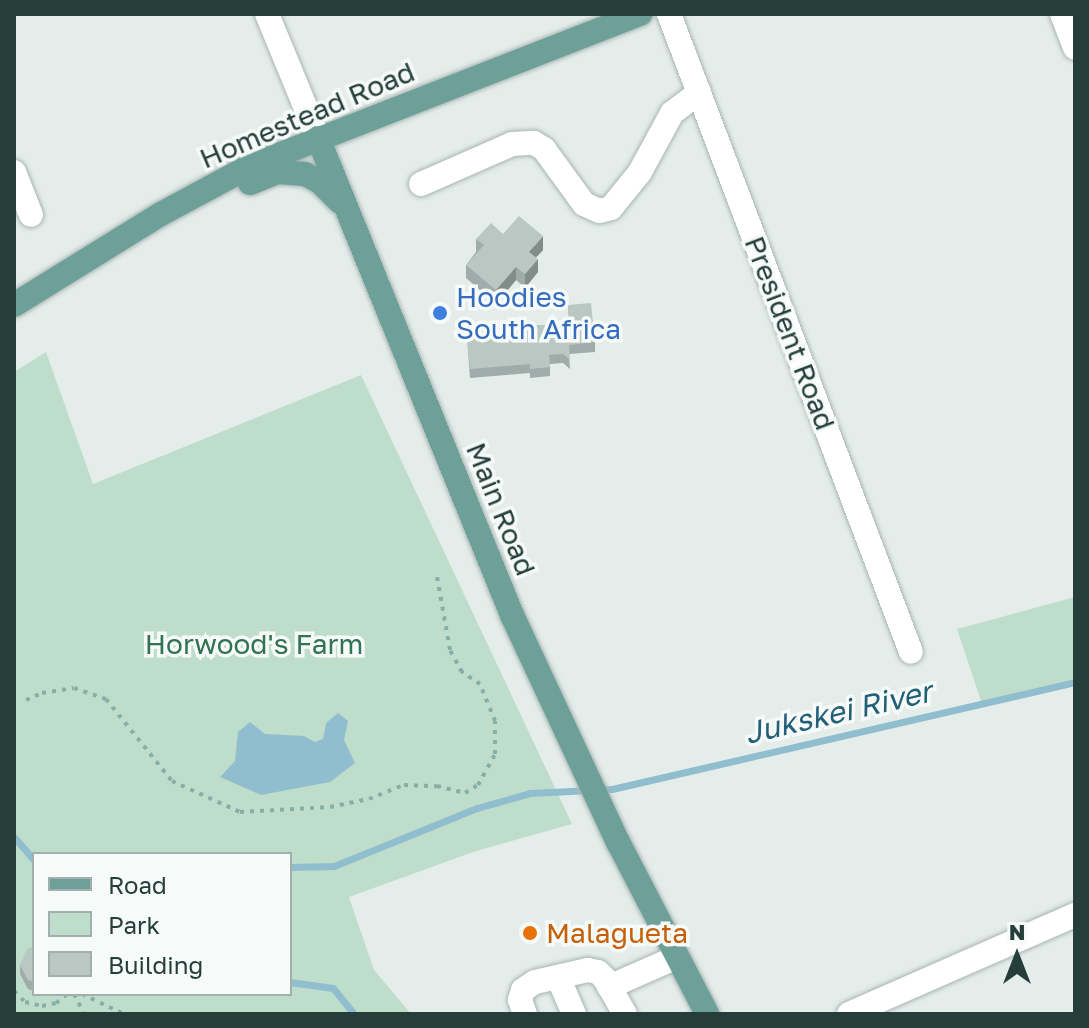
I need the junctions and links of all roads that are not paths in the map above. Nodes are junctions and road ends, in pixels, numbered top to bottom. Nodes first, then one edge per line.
1 (267, 14) edge
2 (640, 14) edge
3 (669, 14) edge
4 (1062, 14) edge
5 (1075, 48) edge
6 (699, 93) junction
7 (318, 138) junction
8 (14, 172) edge
9 (421, 184) dead end
10 (161, 214) junction
11 (349, 214) junction
12 (31, 215) dead end
13 (14, 305) edge
14 (911, 652) dead end
15 (1075, 915) edge
16 (677, 957) junction
17 (558, 977) junction
18 (609, 987) junction
19 (525, 1014) edge
20 (574, 1014) edge
21 (625, 1014) edge
22 (707, 1014) edge
23 (849, 1014) edge

1 - 7 street, Main Road
2 - 7 main road, Homestead Road
3 - 6 street, President Road
4 - 5 street
6 - 9 street
6 - 14 street, President Road
7 - 10 main road, Homestead Road
7 - 11 main road, Main Road
8 - 12 street
10 - 11 main road
10 - 13 main road, Homestead Road
11 - 16 main road, Main Road
15 - 23 street
16 - 18 street
16 - 22 main road, Main Road
17 - 18 street
17 - 19 street
17 - 20 street
18 - 21 street

